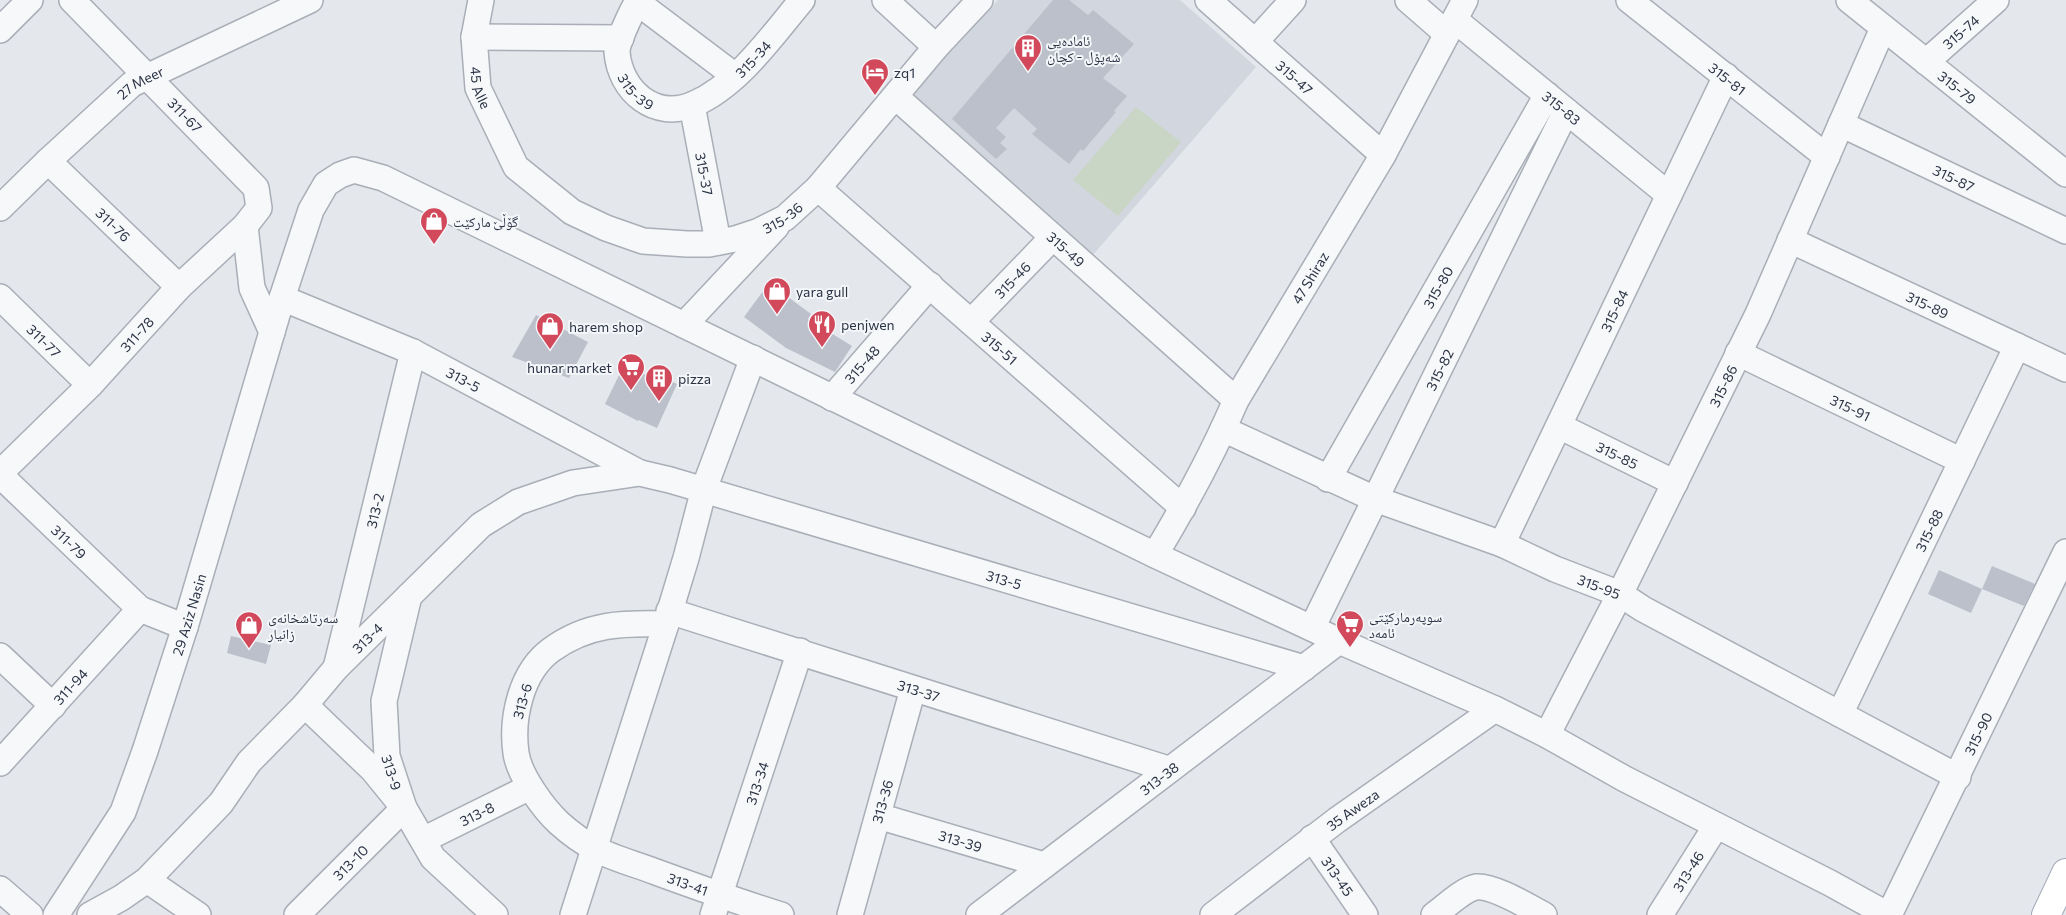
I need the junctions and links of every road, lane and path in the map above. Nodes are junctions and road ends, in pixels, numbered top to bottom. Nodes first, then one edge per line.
1 (30, 0) edge
2 (72, 0) edge
3 (310, 0) edge
4 (480, 0) edge
5 (802, 0) edge
6 (885, 0) edge
7 (980, 0) edge
8 (1208, 0) edge
9 (1293, 0) edge
10 (1408, 0) edge
11 (1630, 0) edge
12 (1849, 0) edge
13 (1996, 0) edge
14 (638, 1) edge
15 (1456, 18) edge
16 (1883, 28) junction
17 (0, 30) edge
18 (474, 37) junction
19 (621, 38) junction
20 (1255, 42) junction
21 (936, 48) junction
22 (1926, 62) junction
23 (148, 76) junction
24 (735, 76) junction
25 (1726, 76) junction
26 (1547, 95) junction
27 (896, 97) junction
28 (692, 105) junction
29 (1566, 111) junction
30 (1841, 124) junction
31 (1382, 156) junction
32 (1827, 157) junction
33 (48, 161) junction
34 (516, 167) joint
35 (2066, 174) edge
36 (256, 188) joint
37 (818, 188) junction
38 (1669, 195) junction
39 (2, 204) edge
40 (785, 218) junction
41 (246, 226) junction
42 (2066, 231) edge
43 (1053, 237) junction
44 (1790, 240) junction
45 (718, 242) junction
46 (930, 285) junction
47 (179, 287) junction
48 (0, 297) edge
49 (282, 298) junction
50 (972, 322) junction
51 (684, 326) junction
52 (272, 332) junction
53 (2017, 346) junction
54 (413, 352) junction
55 (1738, 353) junction
56 (753, 358) junction
57 (2066, 369) edge
58 (90, 385) junction
59 (832, 398) junction
60 (1236, 400) junction
61 (1559, 426) junction
62 (1223, 429) junction
63 (1962, 461) junction
64 (640, 473) junction
65 (0, 474) edge
66 (1328, 479) junction
67 (1675, 483) junction
68 (704, 489) junction
69 (1375, 499) junction
70 (1183, 508) junction
71 (1502, 544) junction
72 (2066, 552) edge
73 (1155, 555) junction
74 (1620, 594) junction
75 (409, 596) junction
76 (140, 608) junction
77 (668, 617) junction
78 (185, 627) junction
79 (1312, 628) junction
80 (1339, 641) junction
81 (800, 651) junction
82 (0, 656) edge
83 (336, 668) junction
84 (1304, 668) junction
85 (913, 690) junction
86 (305, 705) junction
87 (53, 706) junction
88 (1495, 709) junction
89 (1840, 714) junction
90 (1547, 735) junction
91 (0, 763) edge
92 (1168, 769) junction
93 (1958, 777) junction
94 (530, 787) junction
95 (404, 808) junction
96 (878, 816) junction
97 (1716, 826) junction
98 (1312, 838) junction
99 (423, 840) junction
100 (596, 849) junction
101 (1044, 865) junction
102 (2066, 873) edge
103 (147, 880) junction
104 (0, 889) edge
105 (716, 905) edge
106 (482, 911) edge
107 (30, 915) edge
108 (56, 915) edge
109 (90, 915) edge
110 (198, 915) edge
111 (297, 915) edge
112 (573, 915) edge
113 (781, 915) edge
114 (850, 915) edge
115 (979, 915) edge
116 (1213, 915) edge
117 (1365, 915) edge
118 (1434, 915) edge
119 (1544, 915) edge
120 (1660, 915) edge
121 (1889, 915) edge
122 (2046, 915) edge

1 - 17 street
2 - 23 street, 311-67
3 - 23 street, 27 Meer
4 - 18 street, 45 Alle
5 - 24 street, 315-34
6 - 21 street
7 - 21 street, 315-36
8 - 20 street, 315-47
9 - 20 street
10 - 15 street, 315-83
11 - 25 street, 315-81
12 - 16 street, 315-79
13 - 22 street, 315-74
14 - 19 street
14 - 24 street
15 - 26 street, 315-83
15 - 31 street, 47 Shiraz
16 - 22 street, 315-79
16 - 30 street, 315-86
18 - 19 street
18 - 34 street, 45 Alle
19 - 28 street, 315-39
20 - 31 street, 315-47
21 - 27 street, 315-36
22 - 35 street, 315-79
23 - 33 street, 27 Meer
23 - 36 street, 311-67
24 - 28 street, 315-34
25 - 32 street, 315-81
25 - 38 street, 315-84
26 - 29 street, 315-83
26 - 66 street, 315-80
27 - 37 street, 315-36
27 - 43 street, 315-49
28 - 45 street, 315-37
29 - 38 street, 315-83
29 - 69 street, 315-82
30 - 32 street, 315-86
30 - 42 street, 315-87
31 - 60 street, 47 Shiraz
32 - 44 street, 315-86
33 - 39 street, 27 Meer
33 - 47 street, 311-76
34 - 45 street, 315-36
36 - 41 street, 311-78
37 - 40 street, 315-36
37 - 46 street, 315-51
38 - 61 street, 315-84
40 - 45 street, 315-36
40 - 51 street
41 - 47 street, 311-78
41 - 52 street
43 - 50 street, 315-46
43 - 60 street, 315-49
44 - 53 street, 315-89
44 - 55 street, 315-86
46 - 50 street, 315-51
46 - 59 street, 315-48
47 - 58 street, 311-78
48 - 58 street, 311-77
49 - 51 street, 29 Aziz Nasin
49 - 52 street, 29 Aziz Nasin
49 - 54 street, 313-5
50 - 70 street, 315-51
51 - 56 street, 29 Aziz Nasin
52 - 78 street, 29 Aziz Nasin
53 - 57 street, 315-89
53 - 63 street, 315-88
54 - 64 street, 313-5
54 - 83 street, 313-2
55 - 63 street, 315-91
55 - 67 street, 315-86
56 - 59 street, 29 Aziz Nasin
56 - 68 street
58 - 65 street, 311-78
59 - 73 street, 29 Aziz Nasin
60 - 62 street, 47 Shiraz
61 - 67 street, 315-85
61 - 71 street, 315-84
62 - 66 street, 315-95
62 - 70 street, 47 Shiraz
63 - 89 street, 315-88
64 - 68 street, 313-4
64 - 75 street, 313-4
65 - 76 street, 311-79
66 - 69 street, 315-95
67 - 74 street, 315-86
68 - 77 street
68 - 84 street, 313-5
69 - 71 street, 315-95
69 - 79 street, 315-82
70 - 73 street, 47 Shiraz
71 - 74 street, 315-95
72 - 93 street, 315-90
73 - 79 street, 29 Aziz Nasin
74 - 89 street, 315-95
74 - 90 street, 315-86
75 - 83 street, 313-4
75 - 95 street, 313-9
76 - 78 street
76 - 87 street, 311-94
77 - 81 street, 313-37
77 - 94 street, 313-6
77 - 100 street
78 - 108 street, 29 Aziz Nasin
79 - 80 street, 29 Aziz Nasin
80 - 84 street, 313-38
80 - 88 street, 29 Aziz Nasin
81 - 85 street, 313-37
81 - 105 street, 313-34
82 - 87 street
83 - 86 street, 313-4
84 - 92 street, 313-38
85 - 92 street, 313-37
85 - 96 street, 313-36
86 - 95 street
86 - 103 street, 313-4
87 - 91 street, 311-94
88 - 90 street, 29 Aziz Nasin
88 - 98 street, 35 Aweza
89 - 93 street, 315-95
90 - 97 street, 29 Aziz Nasin
92 - 101 street, 313-38
93 - 121 street, 315-90
94 - 99 street, 313-8
94 - 100 street, 313-6
95 - 99 street, 313-9
95 - 111 street, 313-10
96 - 101 street, 313-39
96 - 114 street, 313-36
97 - 120 street, 313-46
97 - 121 street, 29 Aziz Nasin
98 - 116 street, 35 Aweza
98 - 117 street, 313-45
99 - 106 street, 313-9
100 - 105 street, 313-41
100 - 112 street
101 - 115 street, 313-38
102 - 122 main road
103 - 109 street, 313-4
103 - 110 street
104 - 107 street
105 - 113 street, 313-41
118 - 119 street

